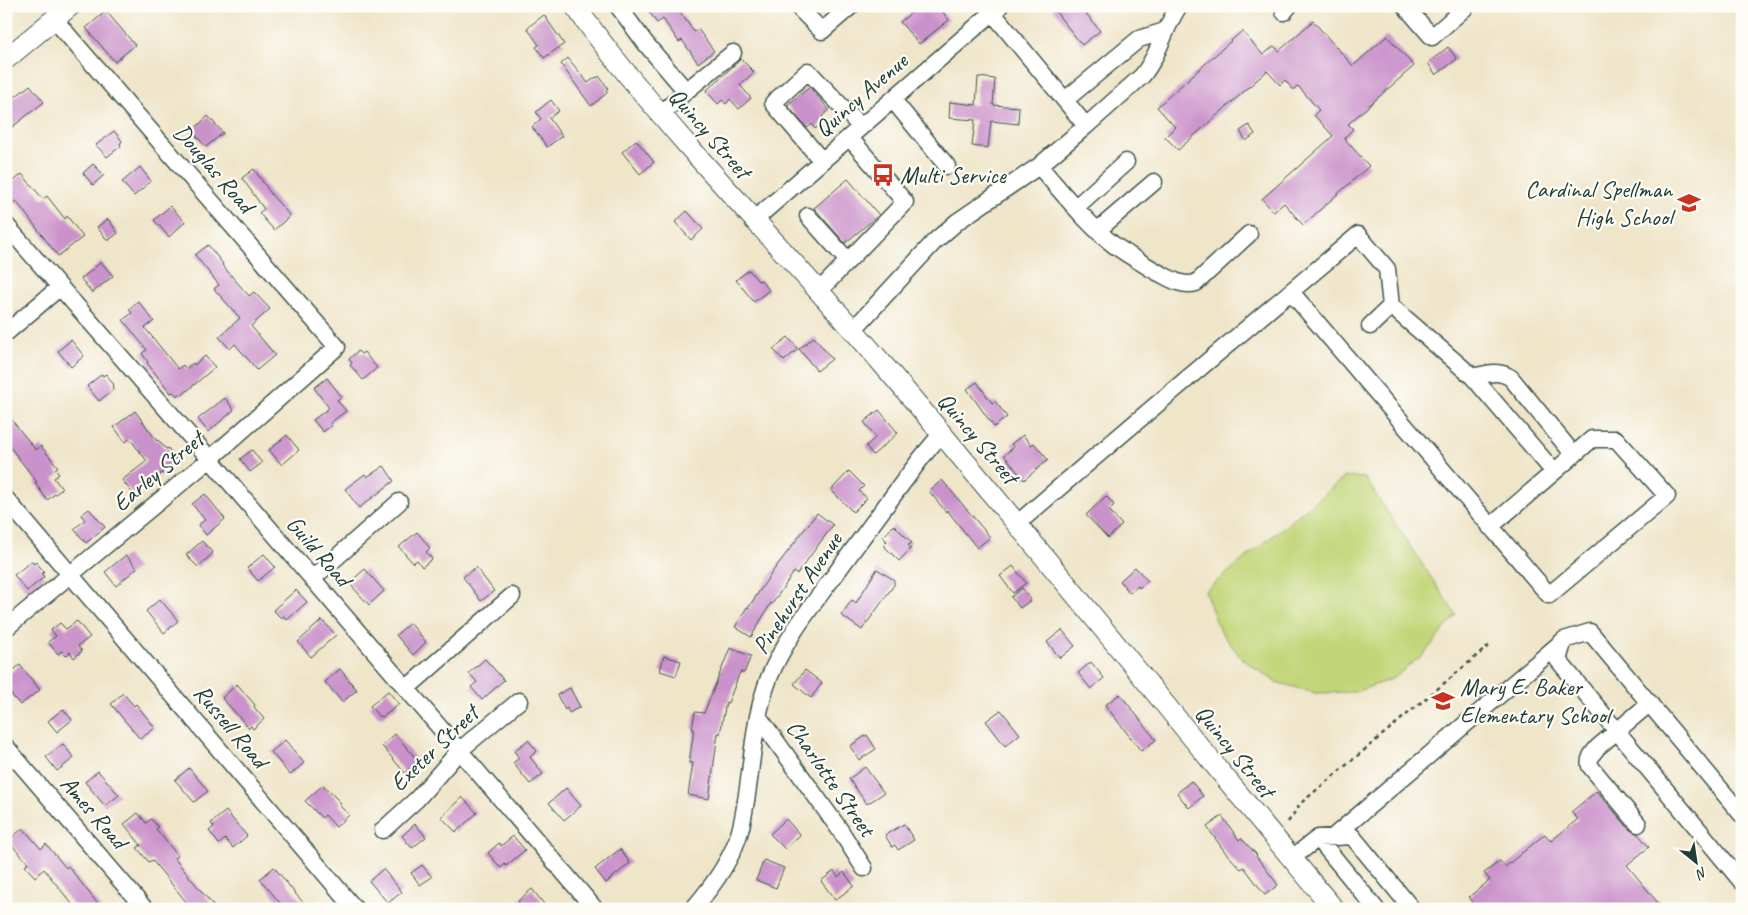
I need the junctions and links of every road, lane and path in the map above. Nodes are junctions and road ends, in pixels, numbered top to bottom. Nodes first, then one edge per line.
1 (70, 6) edge
2 (575, 6) edge
3 (618, 6) edge
4 (801, 6) edge
5 (851, 6) edge
6 (1179, 6) edge
7 (1405, 6) edge
8 (1467, 6) edge
9 (993, 8) edge
10 (54, 19) junction
11 (1165, 31) junction
12 (733, 53) dead end
13 (6, 59) edge
14 (686, 91) junction
15 (893, 100) junction
16 (1065, 100) junction
17 (661, 114) junction
18 (1086, 126) junction
19 (855, 132) junction
20 (822, 161) junction
21 (1126, 162) dead end
22 (947, 166) dead end
23 (1039, 166) junction
24 (1154, 182) dead end
25 (1076, 207) junction
26 (808, 216) dead end
27 (754, 220) junction
28 (6, 225) edge
29 (1098, 230) junction
30 (1249, 234) dead end
31 (848, 261) junction
32 (60, 287) junction
33 (818, 292) junction
34 (1291, 292) junction
35 (1391, 306) junction
36 (1370, 326) dead end
37 (853, 330) junction
38 (6, 333) edge
39 (337, 347) joint
40 (1473, 377) junction
41 (942, 433) junction
42 (1574, 455) junction
43 (210, 459) junction
44 (1554, 472) junction
45 (6, 499) edge
46 (399, 502) dead end
47 (1018, 524) junction
48 (1490, 527) junction
49 (72, 575) junction
50 (312, 579) junction
51 (512, 596) dead end
52 (6, 628) edge
53 (1564, 640) junction
54 (1491, 644) dead end
55 (407, 688) junction
56 (520, 701) dead end
57 (1650, 703) junction
58 (758, 716) junction
59 (1617, 732) junction
60 (6, 747) edge
61 (460, 750) junction
62 (1742, 815) edge
63 (1288, 822) dead end
64 (1638, 824) dead end
65 (383, 830) dead end
66 (1326, 838) junction
67 (1292, 858) junction
68 (864, 868) dead end
69 (1742, 882) edge
70 (145, 909) edge
71 (355, 909) edge
72 (595, 909) edge
73 (694, 909) edge
74 (1334, 909) edge
75 (1376, 909) edge
76 (1412, 909) edge

1 - 10 main road
2 - 17 main road, Quincy Street
3 - 14 street
4 - 5 street
6 - 11 street
7 - 8 street
9 - 15 street, Quincy Avenue
9 - 16 street
10 - 13 main road
10 - 39 street, Douglas Road
11 - 16 street
11 - 18 street
12 - 14 street
14 - 17 street
15 - 19 street, Quincy Avenue
15 - 22 street
16 - 18 street
17 - 27 main road, Quincy Street
18 - 23 street
19 - 20 street, Quincy Avenue
19 - 20 street
19 - 31 street
20 - 27 street, Quincy Avenue
21 - 25 street
23 - 25 street
23 - 37 street
24 - 29 street
25 - 29 street
26 - 31 street
27 - 33 main road, Quincy Street
28 - 32 street, Guild Road
29 - 30 street
31 - 33 street
32 - 38 street
32 - 43 street, Guild Road
33 - 37 main road, Quincy Street
34 - 35 street
34 - 47 street
34 - 48 street
35 - 36 street
35 - 40 street
37 - 41 main road, Quincy Street
39 - 43 street, Earley Street
40 - 42 street
40 - 44 street
41 - 47 main road, Quincy Street
41 - 58 street, Pinehurst Avenue
42 - 44 street
42 - 48 street
43 - 49 street, Earley Street
43 - 50 street, Guild Road
44 - 48 street
45 - 49 street, Russell Road
46 - 50 street
47 - 67 main road, Quincy Street
49 - 52 street, Earley Street
49 - 71 street, Russell Road
50 - 55 street, Guild Road
51 - 55 street
53 - 57 street
53 - 59 street
53 - 66 street
54 - 63 path
55 - 61 street, Guild Road
56 - 61 street, Exeter Street
57 - 59 street
57 - 62 street
58 - 68 street, Charlotte Street
58 - 73 street, Pinehurst Avenue
59 - 64 street
59 - 69 street
60 - 70 street, Ames Road
61 - 65 street, Exeter Street
61 - 72 street, Guild Road
66 - 67 street
66 - 75 street
66 - 76 street
67 - 74 main road, Quincy Street

